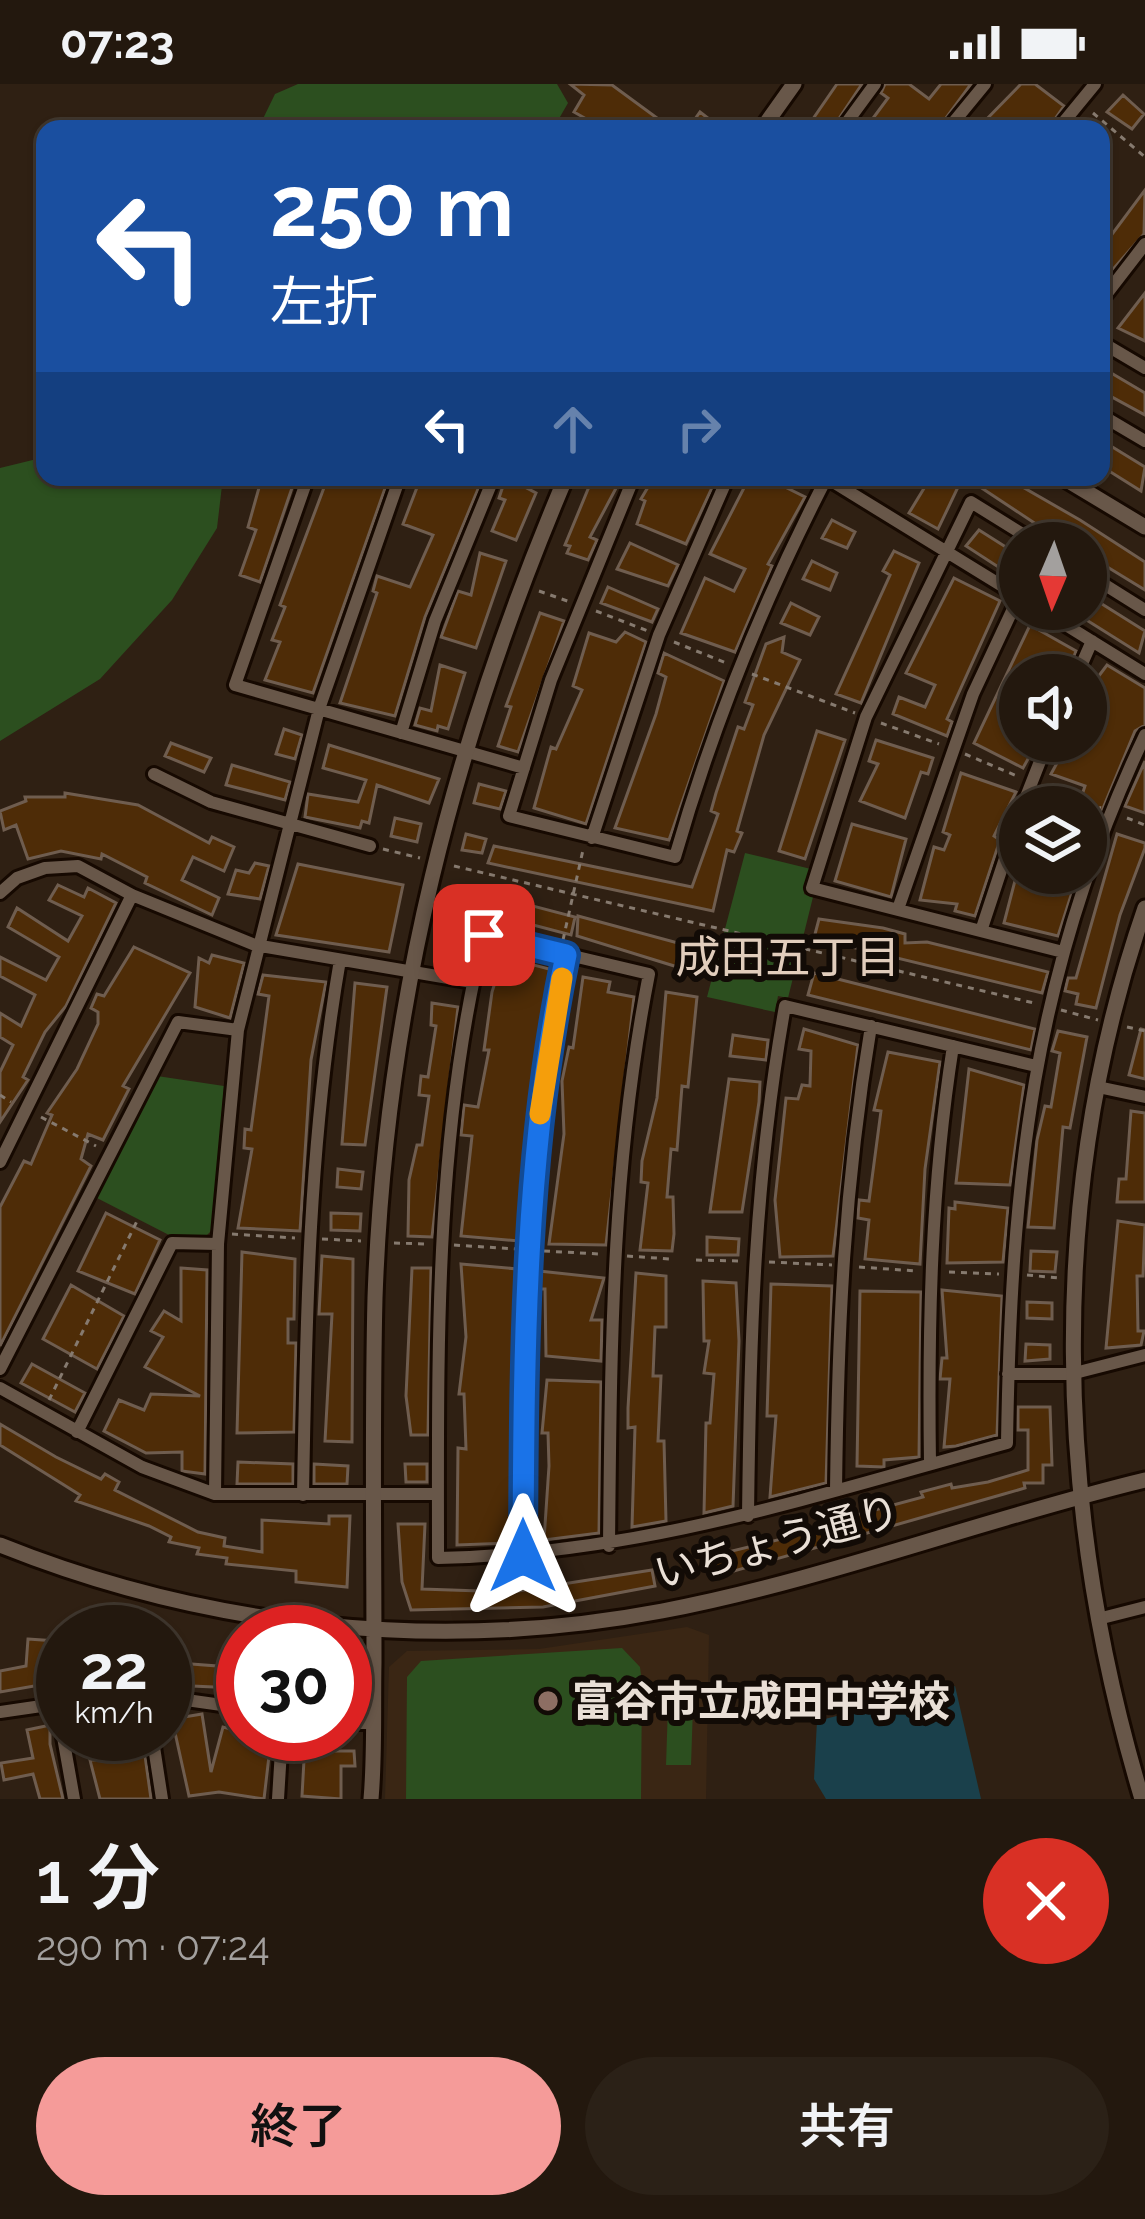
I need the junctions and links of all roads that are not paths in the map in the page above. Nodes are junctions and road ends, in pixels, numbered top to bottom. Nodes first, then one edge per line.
1 (794, 84) edge
2 (875, 84) edge
3 (985, 84) edge
4 (1095, 84) edge
5 (768, 120) edge
6 (849, 120) edge
7 (955, 120) edge
8 (1065, 120) edge
9 (1145, 244) edge
10 (1110, 290) edge
11 (1110, 347) edge
12 (1145, 368) edge
13 (1110, 420) edge
14 (1145, 441) edge
15 (305, 486) edge
16 (397, 486) edge
17 (490, 486) edge
18 (562, 486) edge
19 (630, 486) edge
20 (724, 486) edge
21 (821, 486) edge
22 (841, 486) edge
23 (1077, 486) edge
24 (1003, 522) edge
25 (1145, 526) edge
26 (944, 549) junction
27 (999, 583) edge
28 (1107, 586) edge
29 (1145, 610) edge
30 (1005, 630) edge
31 (1075, 630) edge
32 (1092, 640) junction
33 (1086, 654) edge
34 (1145, 674) edge
35 (319, 709) junction
36 (401, 733) junction
37 (1145, 735) edge
38 (463, 751) junction
39 (524, 768) junction
40 (154, 774) dead end
41 (287, 826) junction
42 (589, 837) junction
43 (370, 846) road end
44 (999, 877) edge
45 (0, 893) edge
46 (131, 895) junction
47 (1145, 908) edge
48 (898, 909) junction
49 (981, 931) junction
50 (255, 945) junction
51 (1063, 952) junction
52 (563, 954) junction
53 (1128, 958) junction
54 (340, 960) junction
55 (1145, 963) edge
56 (409, 972) junction
57 (472, 982) junction
58 (871, 1026) junction
59 (238, 1030) junction
60 (953, 1046) junction
61 (1036, 1066) junction
62 (1098, 1087) junction
63 (1145, 1097) edge
64 (0, 1162) edge
65 (218, 1238) junction
66 (1145, 1355) edge
67 (0, 1369) edge
68 (1008, 1374) junction
69 (1071, 1374) junction
70 (0, 1388) edge
71 (77, 1432) junction
72 (930, 1464) junction
73 (1145, 1480) edge
74 (836, 1490) junction
75 (215, 1494) junction
76 (438, 1494) junction
77 (303, 1495) junction
78 (375, 1496) junction
79 (1081, 1496) junction
80 (748, 1516) junction
81 (0, 1545) edge
82 (609, 1546) junction
83 (523, 1556) junction
84 (1145, 1607) edge
85 (1098, 1619) junction
86 (374, 1630) junction
87 (36, 1707) edge
88 (0, 1712) edge
89 (374, 1723) joint
90 (68, 1761) edge
91 (156, 1761) edge
92 (280, 1761) edge
93 (74, 1799) edge
94 (162, 1799) edge
95 (278, 1799) edge
96 (371, 1799) edge
97 (1142, 1799) edge

1 - 5 street
2 - 6 street
3 - 7 street
4 - 8 street
9 - 10 street
11 - 12 street
13 - 14 street
15 - 35 street
16 - 35 street
17 - 36 street
18 - 38 street
19 - 39 street
20 - 42 street
21 - 42 street
22 - 26 street
23 - 25 street
24 - 26 street
26 - 27 street
26 - 48 street
28 - 29 street
30 - 48 street
31 - 32 street
32 - 33 street
32 - 34 street
35 - 36 street
35 - 41 street
36 - 38 street
37 - 51 street
38 - 39 street
38 - 56 street
39 - 42 street
40 - 41 street
41 - 43 street
41 - 50 street
44 - 49 street
45 - 46 street
46 - 50 street
46 - 64 street
47 - 53 street
48 - 49 street
49 - 51 street
50 - 54 street
50 - 59 street
51 - 61 street
52 - 57 street
52 - 82 street
52 - 83 street
53 - 55 street
53 - 62 street
54 - 56 street
54 - 77 street
56 - 57 street
56 - 78 street
57 - 76 street
58 - 60 street
58 - 74 street
58 - 80 street
59 - 65 street
59 - 67 street
60 - 61 street
60 - 72 street
61 - 68 street
62 - 63 street
62 - 69 street
65 - 71 street
65 - 75 street
66 - 69 street
68 - 69 street
68 - 72 street
69 - 79 street
70 - 71 street
71 - 75 street
72 - 74 street
73 - 79 street, いちょう通り
74 - 80 street
75 - 77 street
76 - 78 street
76 - 83 street
77 - 78 street
78 - 86 street
79 - 85 street
79 - 86 street, いちょう通り
80 - 82 street
81 - 86 street, いちょう通り
82 - 83 street
84 - 85 street
85 - 97 street
86 - 89 street
87 - 88 street
89 - 96 street
90 - 93 street
91 - 94 street
92 - 95 street

